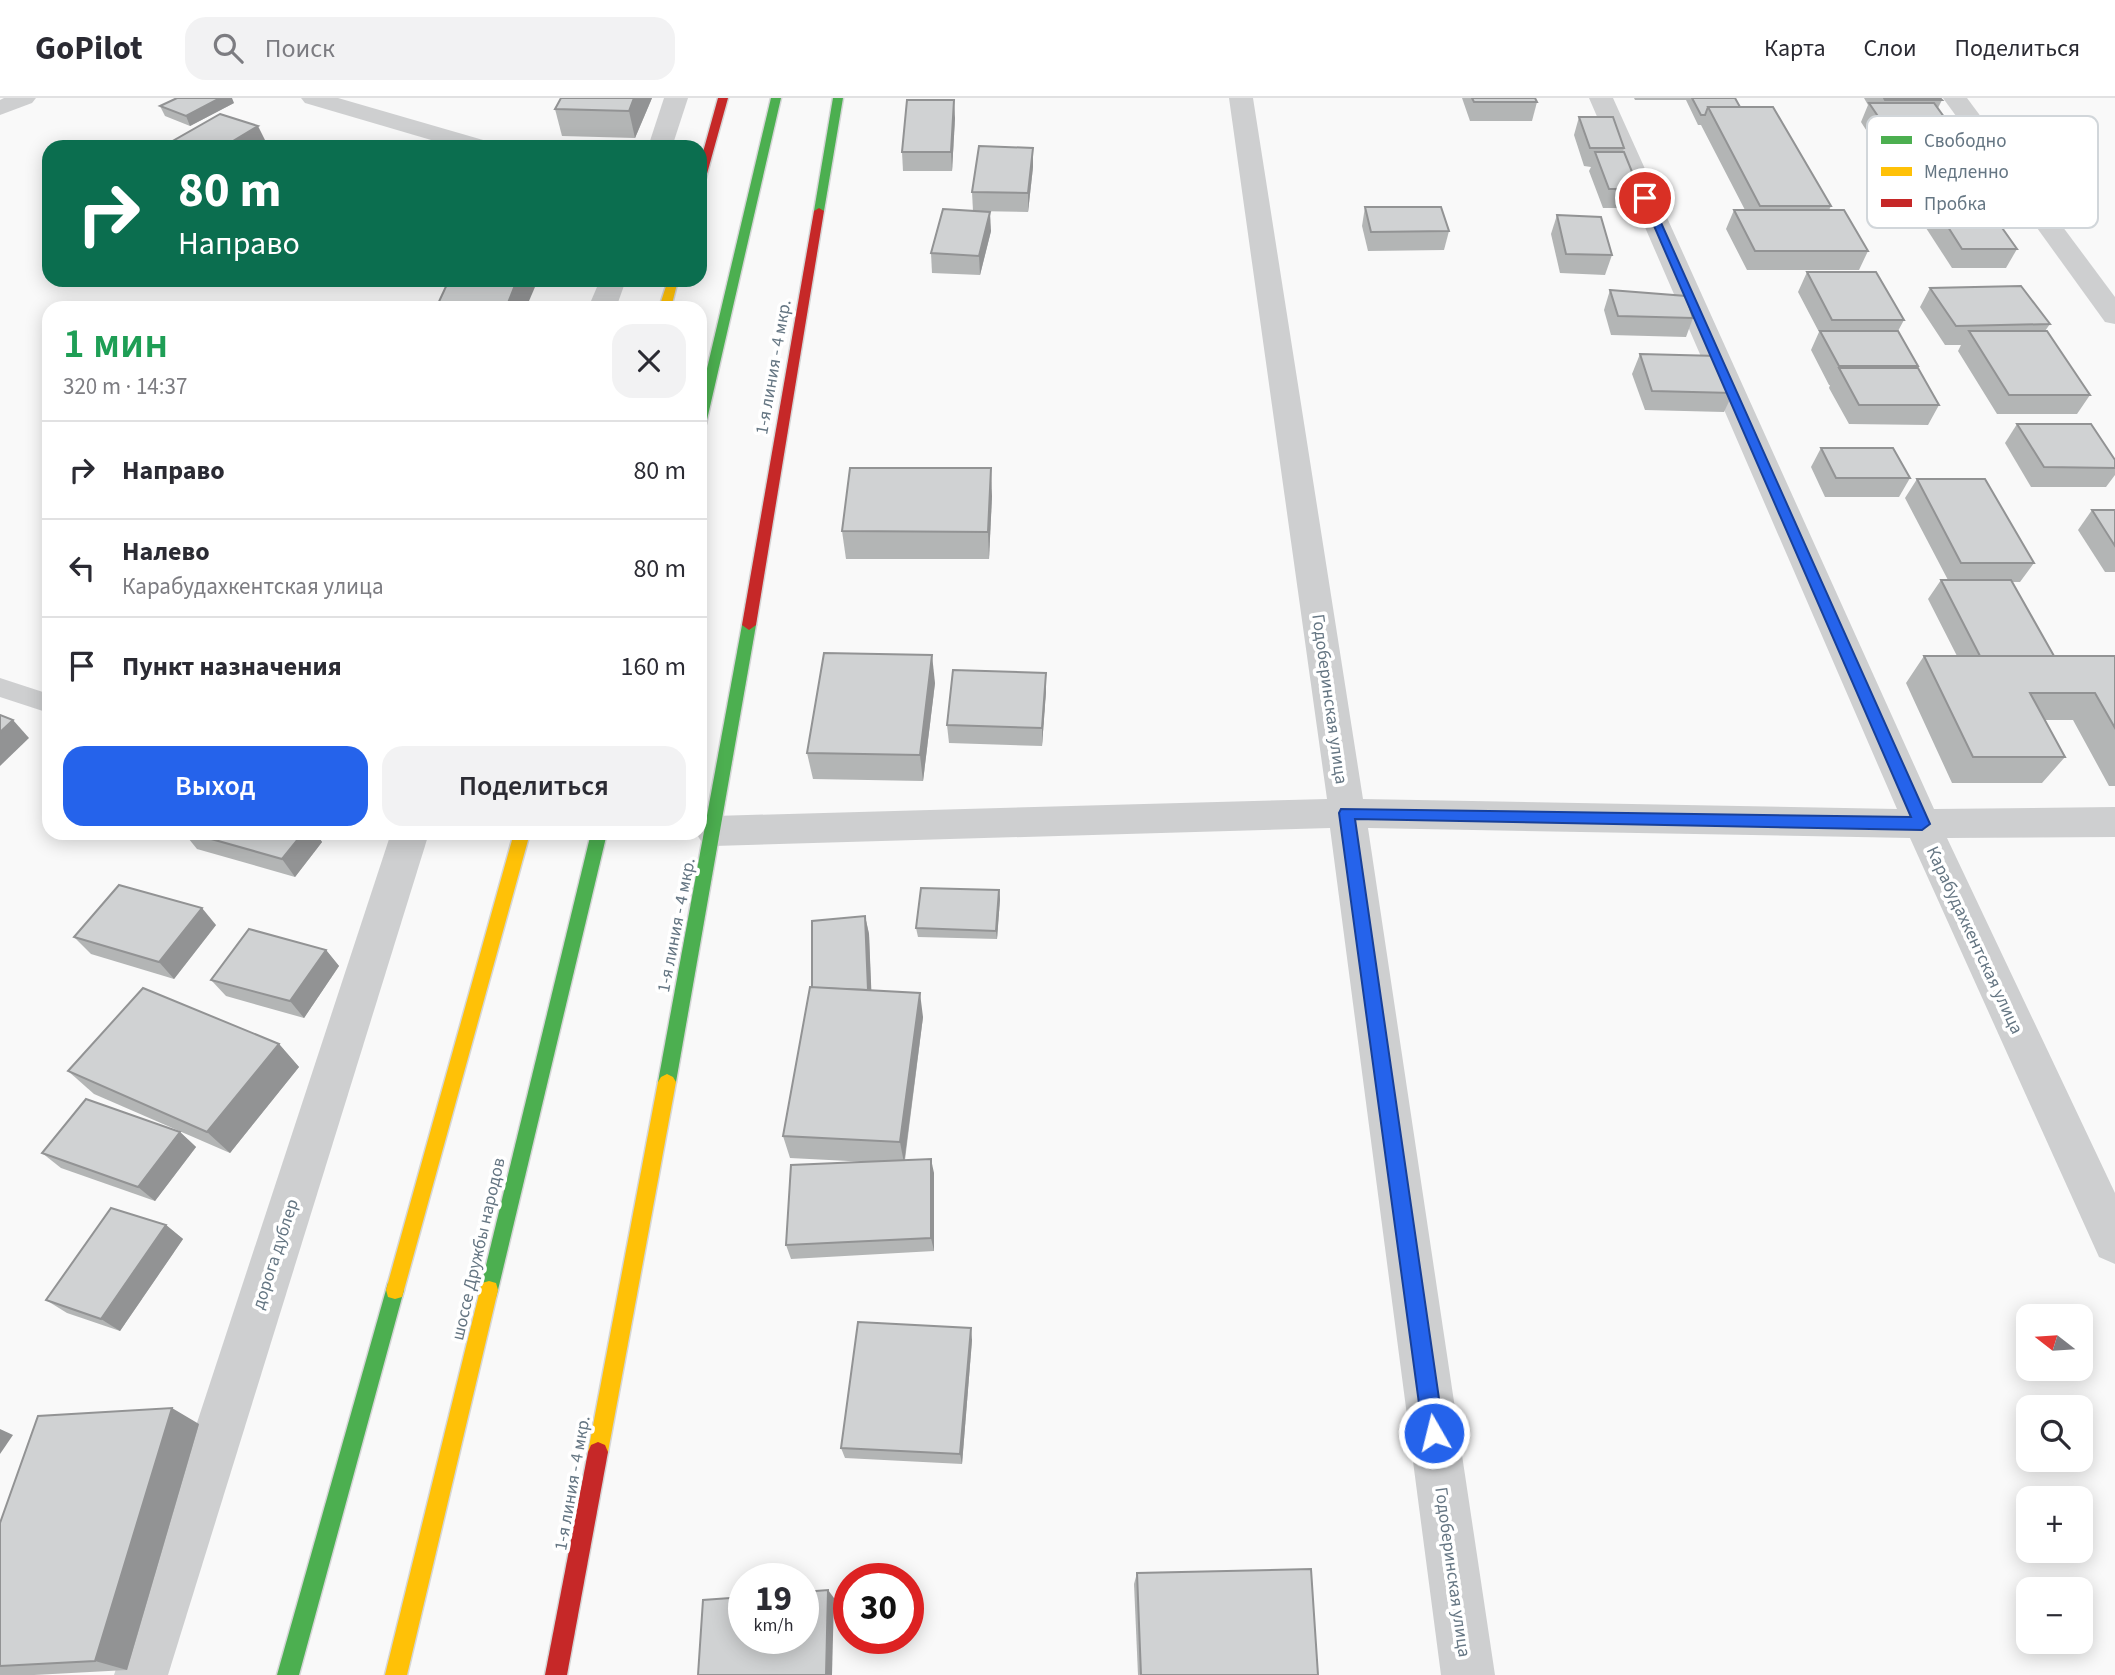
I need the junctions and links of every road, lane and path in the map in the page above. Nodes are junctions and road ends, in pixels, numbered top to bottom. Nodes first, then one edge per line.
1 (24, 98) edge
2 (313, 98) edge
3 (676, 98) edge
4 (723, 98) edge
5 (776, 98) edge
6 (838, 98) edge
7 (1241, 98) edge
8 (1601, 98) edge
9 (1955, 98) edge
10 (0, 108) edge
11 (1968, 116) edge
12 (457, 140) edge
13 (662, 140) edge
14 (707, 156) edge
15 (2050, 228) edge
16 (2115, 316) edge
17 (707, 394) edge
18 (0, 687) edge
19 (42, 702) edge
20 (1347, 813) junction
21 (2115, 822) edge
22 (1922, 824) junction
23 (713, 831) junction
24 (408, 840) edge
25 (520, 840) edge
26 (597, 840) edge
27 (2115, 1242) edge
28 (141, 1675) edge
29 (288, 1675) edge
30 (396, 1675) edge
31 (556, 1675) edge
32 (1468, 1675) edge

1 - 10 street
2 - 12 street
3 - 13 street
4 - 14 main road
5 - 17 main road
6 - 23 main road, 1-я линия - 4 мкр.
7 - 20 street, Годоберинская улица
8 - 22 street, Карабудахкентская улица
9 - 11 street
15 - 16 street
18 - 19 lane
20 - 22 street
20 - 23 street
20 - 32 street, Годоберинская улица
21 - 22 street
22 - 27 street, Карабудахкентская улица
23 - 31 main road, 1-я линия - 4 мкр.
24 - 28 street, дорога дублер
25 - 29 main road
26 - 30 main road, шоссе Дружбы народов

